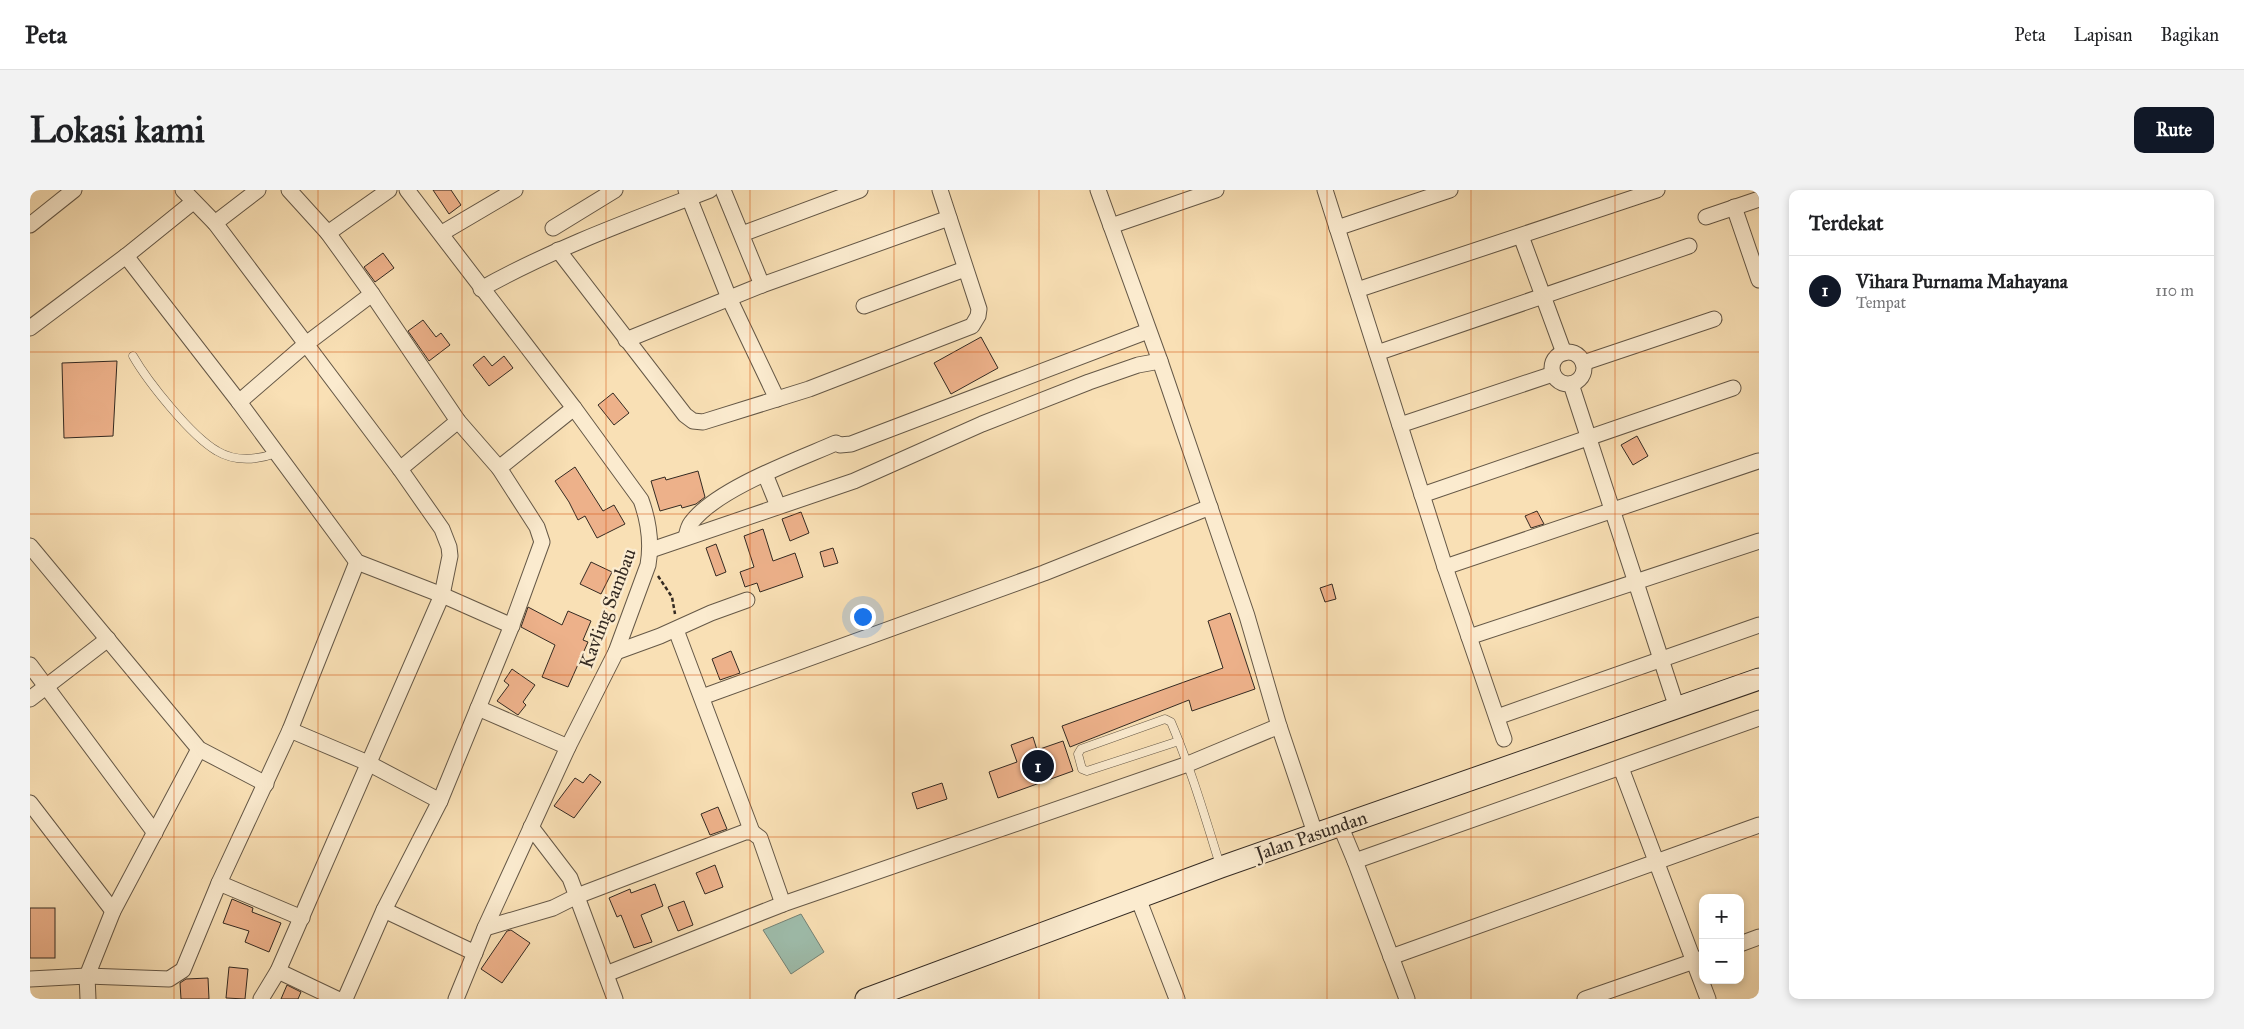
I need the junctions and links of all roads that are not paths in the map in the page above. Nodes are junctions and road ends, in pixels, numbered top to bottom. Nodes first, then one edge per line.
1 (74, 190) edge
2 (183, 190) edge
3 (258, 190) edge
4 (290, 190) edge
5 (389, 190) edge
6 (407, 190) edge
7 (515, 190) edge
8 (615, 190) edge
9 (710, 190) edge
10 (723, 190) edge
11 (860, 190) edge
12 (940, 190) edge
13 (1098, 190) edge
14 (1216, 190) edge
15 (1325, 190) edge
16 (1450, 190) edge
17 (1657, 190) edge
18 (688, 194) edge
19 (1759, 199) edge
20 (193, 202) junction
21 (1734, 208) junction
22 (1706, 217) dead end
23 (949, 218) junction
24 (215, 223) junction
25 (30, 225) edge
26 (1111, 226) junction
27 (553, 228) dead end
28 (1337, 228) junction
29 (328, 233) junction
30 (442, 233) junction
31 (742, 234) junction
32 (1521, 236) junction
33 (1690, 246) dead end
34 (1754, 249) edge
35 (558, 250) junction
36 (126, 256) junction
37 (966, 269) junction
38 (1759, 280) edge
39 (762, 285) junction
40 (481, 289) junction
41 (1357, 290) junction
42 (372, 294) junction
43 (1543, 295) junction
44 (729, 298) junction
45 (864, 306) dead end
46 (1714, 318) dead end
47 (33, 320) edge
48 (1148, 331) junction
49 (626, 340) junction
50 (306, 344) junction
51 (1377, 353) junction
52 (1564, 353) junction
53 (133, 356) dead end
54 (1160, 360) junction
55 (1583, 363) junction
56 (1553, 374) junction
57 (1571, 384) junction
58 (1733, 388) dead end
59 (777, 399) junction
60 (239, 402) junction
61 (574, 408) junction
62 (458, 421) junction
63 (1400, 424) junction
64 (1589, 439) junction
65 (276, 453) junction
66 (1758, 461) dead end
67 (499, 468) junction
68 (400, 469) junction
69 (765, 474) junction
70 (1422, 495) junction
71 (778, 506) junction
72 (1210, 508) junction
73 (1612, 510) junction
74 (686, 537) junction
75 (1759, 541) edge
76 (30, 546) edge
77 (650, 557) junction
78 (357, 562) junction
79 (1445, 567) junction
80 (1636, 583) junction
81 (442, 595) junction
82 (747, 600) dead end
83 (512, 626) junction
84 (1759, 626) edge
85 (676, 630) junction
86 (1469, 637) junction
87 (108, 639) junction
88 (616, 652) junction
89 (1662, 661) junction
90 (30, 665) edge
91 (1759, 678) edge
92 (47, 686) junction
93 (702, 697) junction
94 (30, 699) edge
95 (478, 708) junction
96 (1677, 708) junction
97 (1497, 717) junction
98 (1759, 718) edge
99 (1279, 726) junction
100 (290, 730) junction
101 (1504, 739) dead end
102 (1179, 742) junction
103 (568, 747) junction
104 (198, 749) junction
105 (368, 763) junction
106 (1188, 764) junction
107 (1621, 768) junction
108 (266, 784) junction
109 (440, 801) junction
110 (30, 803) edge
111 (1340, 825) junction
112 (1759, 825) edge
113 (531, 827) junction
114 (155, 832) junction
115 (752, 832) junction
116 (1315, 833) junction
117 (1656, 860) junction
118 (1355, 861) junction
119 (1221, 867) junction
120 (219, 883) junction
121 (577, 896) junction
122 (1138, 898) junction
123 (783, 904) junction
124 (384, 910) junction
125 (113, 911) junction
126 (302, 918) junction
127 (485, 928) junction
128 (1759, 937) edge
129 (1744, 943) edge
130 (475, 953) junction
131 (1391, 957) junction
132 (1699, 960) edge
133 (278, 972) junction
134 (606, 974) junction
135 (87, 976) junction
136 (30, 979) edge
137 (1705, 984) edge
138 (88, 999) edge
139 (261, 999) edge
140 (337, 999) edge
141 (345, 999) edge
142 (456, 999) edge
143 (614, 999) edge
144 (866, 999) edge
145 (1177, 999) edge
146 (1407, 999) edge
147 (1585, 999) edge
148 (1708, 999) edge

1 - 25 street
2 - 20 street
3 - 24 street
4 - 29 street
5 - 29 street
6 - 30 street, Kavling Sambau
7 - 30 street
8 - 27 street
9 - 18 street
10 - 31 street
11 - 31 street
12 - 23 street
13 - 26 street
14 - 26 street
15 - 28 street
16 - 28 street
17 - 32 street
18 - 35 street
18 - 44 street
19 - 21 street
20 - 24 street
20 - 36 street
21 - 22 street
21 - 34 street
23 - 37 street
23 - 39 street
24 - 50 street
26 - 48 street
28 - 41 street
29 - 42 street
30 - 40 street, Kavling Sambau
31 - 39 street
32 - 41 street
32 - 43 street
33 - 43 street
34 - 38 street
35 - 40 street
35 - 49 street
36 - 47 street
36 - 60 street
37 - 45 street
37 - 59 street
39 - 44 street
40 - 61 street, Kavling Sambau
41 - 51 street
42 - 50 street
42 - 62 street
43 - 51 street
43 - 52 street
44 - 49 street
44 - 59 street
46 - 55 street
48 - 54 street
48 - 69 street
49 - 59 street
50 - 60 street
50 - 68 street
51 - 63 street
52 - 55 street
52 - 56 street
53 - 65 lane
54 - 71 street
54 - 72 street
55 - 57 street
56 - 57 street
56 - 63 street
57 - 64 street
58 - 64 street
60 - 65 street
61 - 67 street
61 - 77 street, Kavling Sambau
62 - 67 street
62 - 68 street
63 - 70 street
64 - 70 street
64 - 73 street
65 - 78 street
66 - 73 street
67 - 83 street
68 - 81 street
69 - 71 street
69 - 74 street
70 - 79 street
71 - 74 street
72 - 93 street
72 - 99 street
73 - 79 street
73 - 80 street
74 - 77 street
75 - 80 street
76 - 87 street
77 - 88 street, Kavling Sambau
78 - 81 street
78 - 100 street
79 - 86 street
80 - 86 street
80 - 89 street
81 - 83 street
81 - 105 street
82 - 85 street
83 - 95 street
84 - 89 street
85 - 88 street
85 - 93 street
86 - 97 street
87 - 92 street
87 - 104 street
88 - 103 street, Kavling Sambau
89 - 96 street
89 - 97 street
90 - 92 street
91 - 96 street, Jalan Pasundan
92 - 94 street
92 - 114 street
93 - 115 street
95 - 103 street
95 - 109 street
96 - 111 street, Jalan Pasundan
97 - 101 street
98 - 107 street
99 - 106 street
99 - 116 street
100 - 105 street
100 - 108 street
102 - 102 lane
102 - 106 lane
103 - 113 street, Kavling Sambau
104 - 108 street
104 - 114 street
105 - 109 street
105 - 126 street
106 - 119 lane
106 - 123 street
107 - 117 street
107 - 118 street
108 - 120 street
109 - 124 street
110 - 125 street
111 - 116 street, Jalan Pasundan
111 - 118 street
112 - 117 street
113 - 121 street
113 - 127 street, Kavling Sambau
114 - 125 street
115 - 121 street
115 - 123 street
116 - 119 street, Jalan Pasundan
117 - 131 street
117 - 132 street
118 - 131 street
119 - 122 street, Jalan Pasundan
120 - 126 street
120 - 135 street
121 - 127 street
121 - 134 street
122 - 144 street, Jalan Pasundan
122 - 145 street
123 - 134 street
124 - 130 street
124 - 141 street
125 - 135 street
126 - 133 street
127 - 130 street, Kavling Sambau
128 - 129 street
130 - 142 street, Kavling Sambau
131 - 146 street
132 - 147 street
133 - 139 street
133 - 140 street
134 - 143 street
135 - 136 street
135 - 138 street
137 - 148 street

